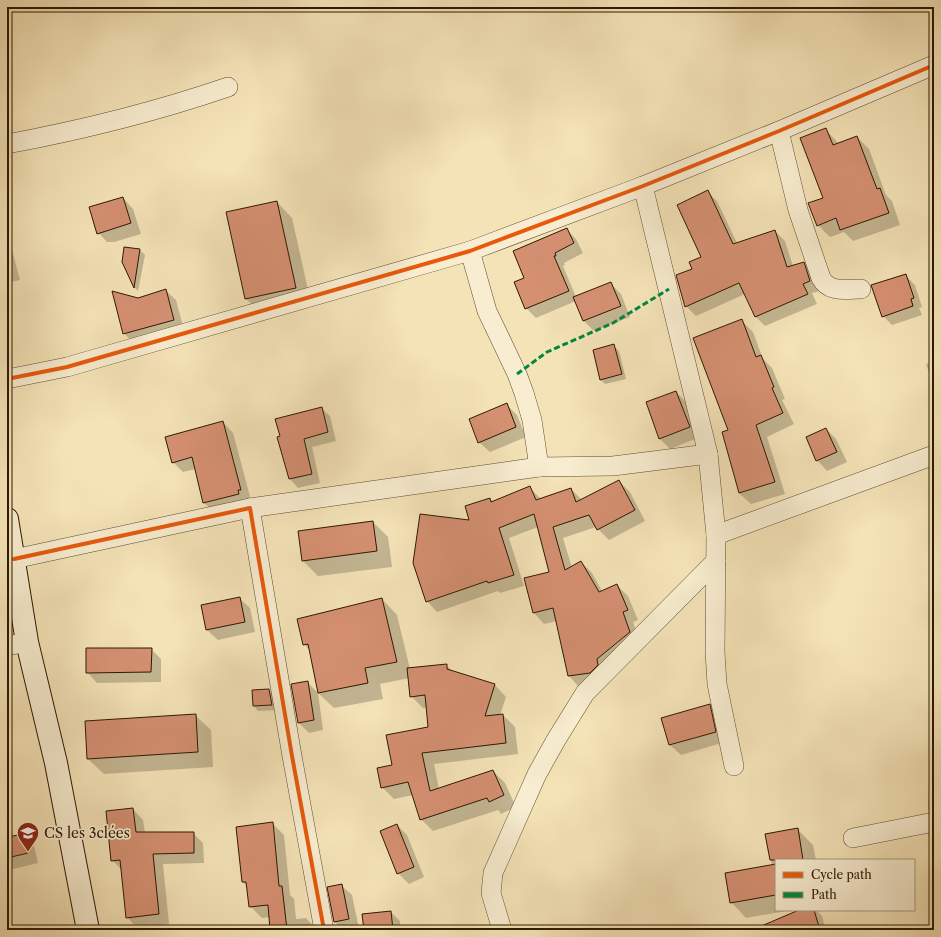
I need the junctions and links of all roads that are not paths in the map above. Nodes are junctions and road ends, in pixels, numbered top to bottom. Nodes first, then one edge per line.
1 (934, 65) edge
2 (228, 87) dead end
3 (779, 131) junction
4 (7, 144) edge
5 (643, 186) junction
6 (470, 251) junction
7 (861, 289) dead end
8 (7, 379) edge
9 (708, 454) junction
10 (934, 455) edge
11 (539, 467) junction
12 (250, 508) junction
13 (7, 519) edge
14 (716, 535) junction
15 (14, 559) junction
16 (716, 561) junction
17 (17, 644) edge
18 (734, 766) dead end
19 (934, 822) edge
20 (853, 838) dead end
21 (88, 930) edge
22 (324, 930) edge
23 (502, 930) edge

1 - 3 street
2 - 4 street
3 - 5 street
3 - 7 street
5 - 6 street
5 - 9 street
6 - 8 street
6 - 11 street
9 - 11 street
9 - 14 street
10 - 14 street
11 - 12 street
12 - 15 street
12 - 22 street
13 - 15 main road
14 - 16 street
15 - 17 main road
16 - 18 street
16 - 23 street
17 - 21 main road
19 - 20 street

